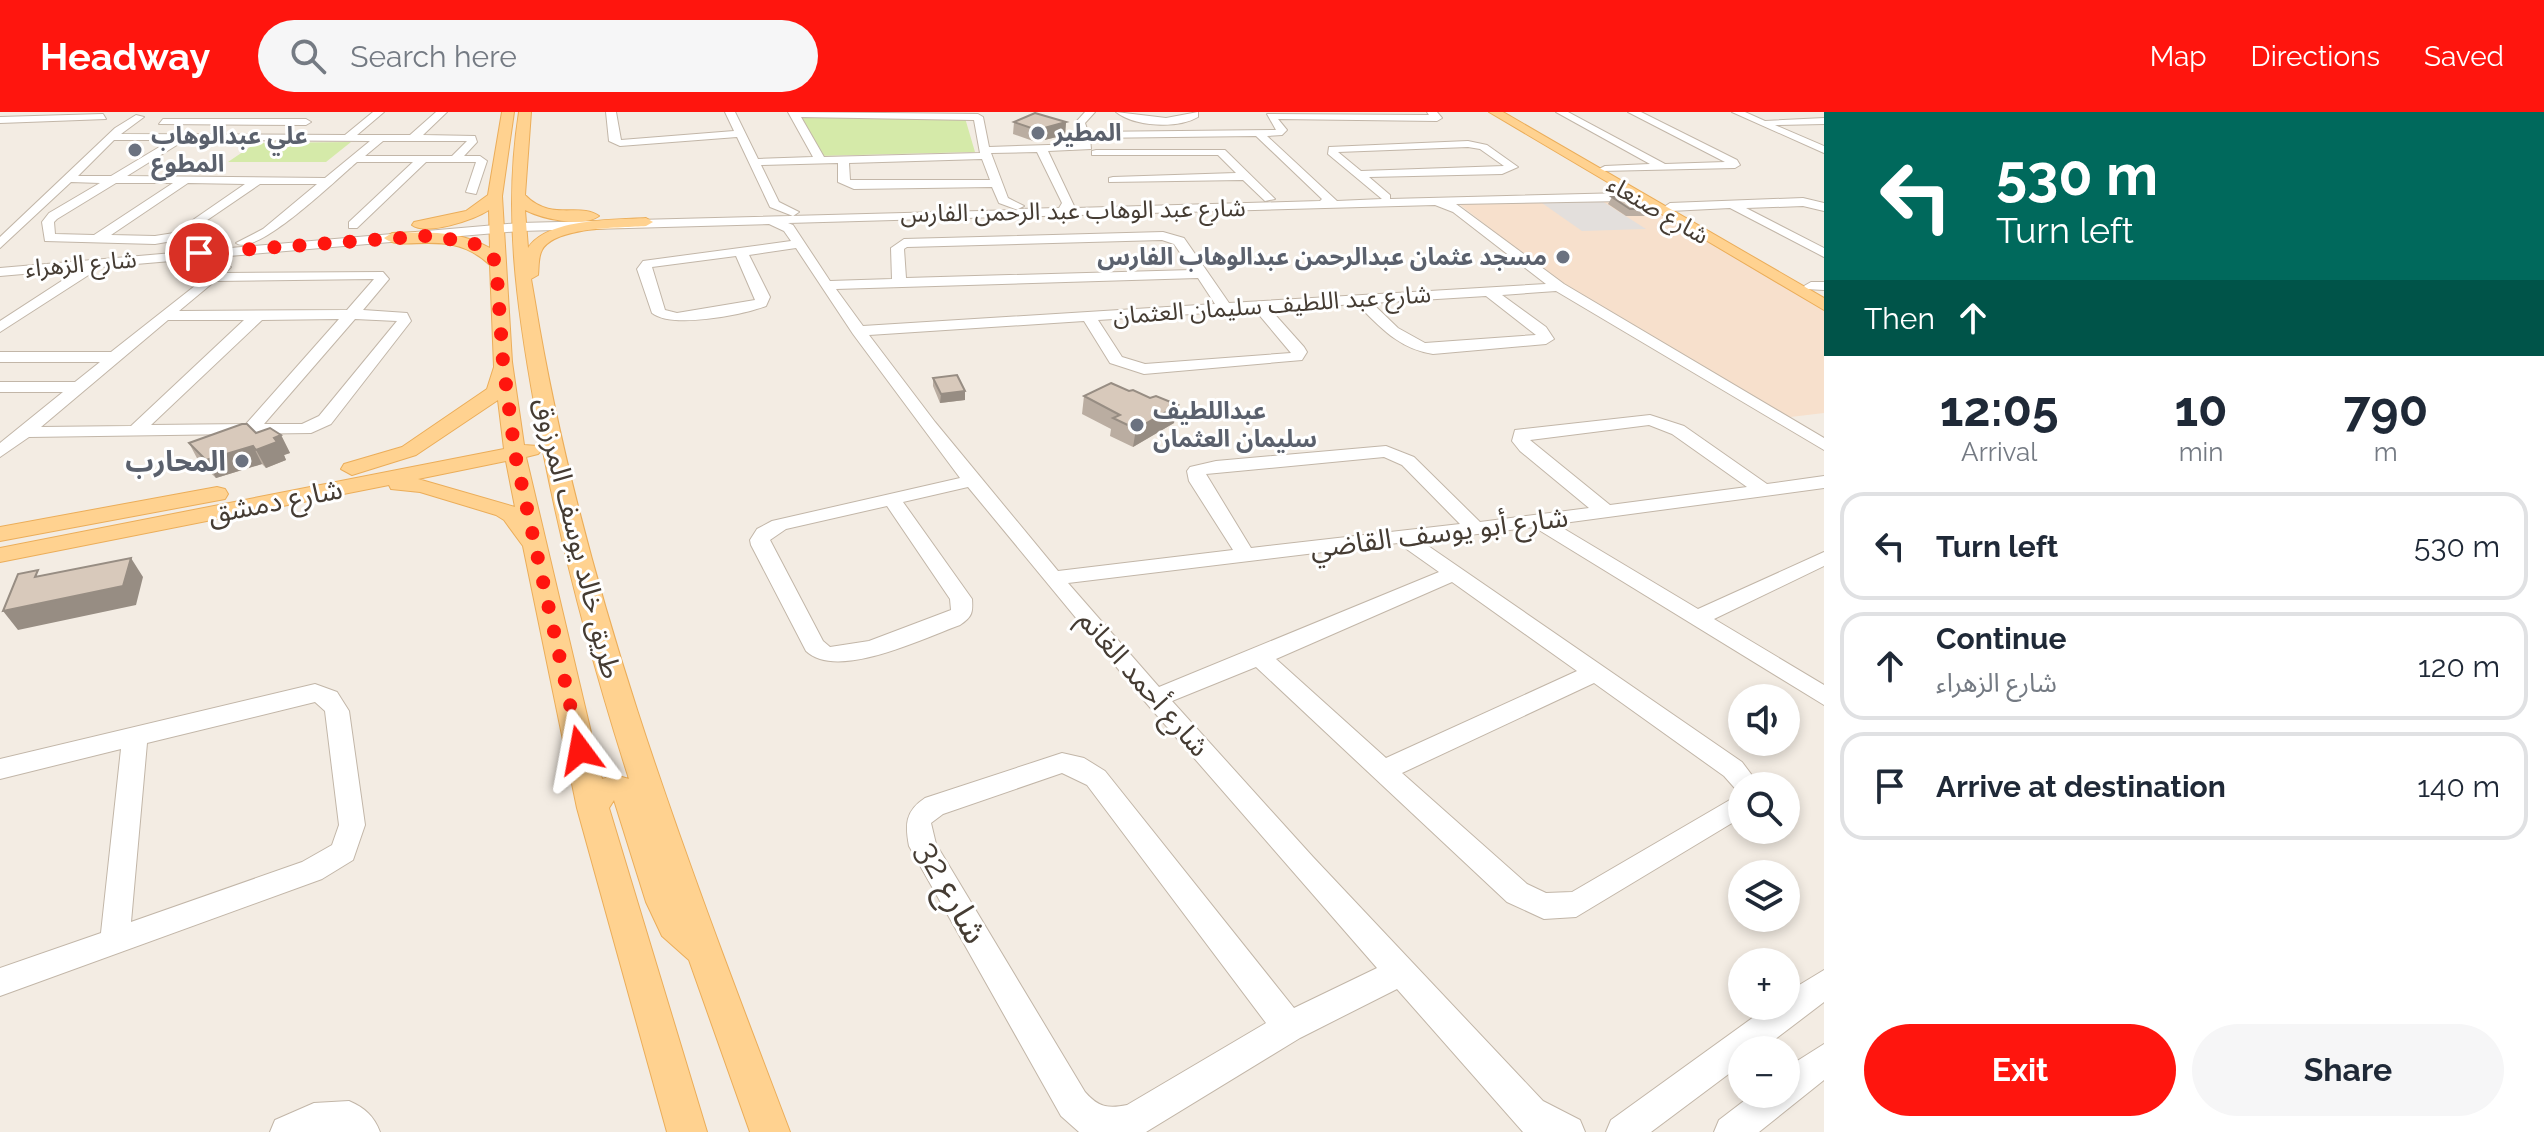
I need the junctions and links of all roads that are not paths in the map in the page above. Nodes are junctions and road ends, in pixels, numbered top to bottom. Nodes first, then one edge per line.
1 (91, 112) edge
2 (181, 112) edge
3 (379, 112) edge
4 (442, 112) edge
5 (525, 112) edge
6 (730, 112) edge
7 (1090, 112) edge
8 (1121, 112) edge
9 (1193, 112) edge
10 (1432, 112) edge
11 (1495, 112) edge
12 (1507, 112) edge
13 (1561, 112) edge
14 (1633, 112) edge
15 (1737, 112) edge
16 (52, 113) edge
17 (614, 113) edge
18 (793, 113) edge
19 (933, 114) edge
20 (1292, 114) edge
21 (76, 115) edge
22 (153, 116) edge
23 (505, 116) edge
24 (0, 118) edge
25 (1824, 121) edge
26 (1761, 122) junction
27 (107, 126) edge
28 (738, 134) junction
29 (1083, 135) junction
30 (1260, 135) junction
31 (348, 137) junction
32 (381, 137) junction
33 (414, 137) junction
34 (182, 138) junction
35 (282, 138) junction
36 (1550, 142) junction
37 (1041, 148) junction
38 (1092, 150) junction
39 (1824, 150) edge
40 (985, 153) junction
41 (355, 159) junction
42 (423, 159) junction
43 (455, 159) junction
44 (843, 159) junction
45 (820, 160) junction
46 (752, 162) junction
47 (1664, 168) junction
48 (1359, 174) junction
49 (1606, 174) junction
50 (1248, 176) junction
51 (1113, 180) junction
52 (111, 181) junction
53 (184, 181) junction
54 (257, 181) junction
55 (328, 181) junction
56 (65, 183) junction
57 (996, 183) junction
58 (472, 192) dead end
59 (1593, 194) junction
60 (495, 196) junction
61 (518, 196) junction
62 (1386, 197) junction
63 (1269, 199) junction
64 (1323, 201) junction
65 (1127, 203) junction
66 (774, 204) junction
67 (998, 204) junction
68 (1649, 204) junction
69 (1458, 205) junction
70 (1733, 205) junction
71 (1670, 207) junction
72 (1824, 207) edge
73 (1070, 208) junction
74 (1047, 209) junction
75 (26, 212) junction
76 (646, 219) junction
77 (784, 223) junction
78 (520, 224) junction
79 (353, 225) dead end
80 (497, 225) junction
81 (0, 229) edge
82 (267, 232) junction
83 (394, 233) junction
84 (282, 239) junction
85 (96, 240) junction
86 (0, 243) edge
87 (1731, 245) junction
88 (234, 251) junction
89 (741, 252) junction
90 (1824, 253) edge
91 (144, 255) junction
92 (496, 262) junction
93 (76, 264) junction
94 (1, 265) edge
95 (1200, 274) junction
96 (213, 277) junction
97 (899, 282) junction
98 (825, 285) junction
99 (1559, 287) junction
100 (1820, 288) edge
101 (1488, 291) junction
102 (1360, 299) junction
103 (1824, 305) edge
104 (1259, 306) junction
105 (526, 307) junction
106 (1225, 308) junction
107 (352, 314) junction
108 (258, 315) junction
109 (165, 316) junction
110 (1089, 317) junction
111 (0, 328) edge
112 (858, 331) junction
113 (0, 357) edge
114 (116, 357) junction
115 (503, 362) junction
116 (0, 387) edge
117 (81, 387) junction
118 (250, 430) junction
119 (135, 431) junction
120 (26, 432) junction
121 (549, 440) junction
122 (1824, 445) edge
123 (514, 447) junction
124 (0, 452) edge
125 (352, 478) junction
126 (970, 481) junction
127 (1824, 482) edge
128 (1765, 491) junction
129 (892, 500) junction
130 (1606, 512) junction
131 (90, 518) junction
132 (141, 518) junction
133 (1537, 521) junction
134 (1474, 527) junction
135 (1401, 536) junction
136 (79, 540) junction
137 (0, 547) edge
138 (534, 547) junction
139 (1245, 554) junction
140 (1824, 558) edge
141 (1453, 574) junction
142 (1053, 578) junction
143 (1697, 618) junction
144 (1259, 657) junction
145 (1594, 673) junction
146 (1824, 696) edge
147 (1155, 698) junction
148 (135, 735) junction
149 (0, 769) edge
150 (1384, 770) junction
151 (1735, 772) edge
152 (593, 808) junction
153 (1728, 812) edge
154 (115, 939) junction
155 (703, 950) junction
156 (1400, 972) junction
157 (0, 982) edge
158 (1824, 984) edge
159 (1289, 1027) junction
160 (1824, 1060) edge
161 (1800, 1078) edge
162 (1762, 1108) edge
163 (1536, 1122) edge
164 (287, 1132) edge
165 (363, 1132) edge
166 (687, 1132) edge
167 (770, 1132) edge
168 (1568, 1132) edge
169 (1623, 1132) edge
170 (1731, 1132) edge

1 - 21 street
2 - 22 street
3 - 31 street
4 - 33 street
5 - 61 main road, طريق خالد يوسف المرزوق
6 - 28 street
7 - 29 street
8 - 9 street
10 - 20 street
11 - 36 main road, شارع صنعاء
12 - 36 main road, شارع صنعاء
13 - 47 street
14 - 47 street
15 - 26 street
16 - 21 street
16 - 24 street
17 - 28 street
18 - 19 street
18 - 45 street
19 - 40 street
20 - 30 street
21 - 24 street
21 - 27 street
22 - 27 street
22 - 27 street
22 - 35 street
23 - 60 main road, طريق خالد يوسف المرزوق
25 - 26 street
26 - 39 street
27 - 34 street
27 - 56 street
27 - 75 street
28 - 46 street
29 - 30 street
29 - 38 street
30 - 64 street
31 - 32 street
31 - 35 street
32 - 33 street
32 - 41 street
33 - 43 street
34 - 35 street
34 - 52 street
36 - 49 main road, شارع صنعاء
37 - 38 street
37 - 40 street
37 - 73 street
38 - 50 street
38 - 51 street
40 - 44 street
40 - 57 street
41 - 42 street
41 - 55 street
42 - 43 street
42 - 79 street
43 - 58 street
44 - 45 street
44 - 57 street
45 - 46 street
46 - 66 street
47 - 49 street
48 - 48 street
48 - 62 street
49 - 59 street
49 - 68 main road, شارع صنعاء
49 - 71 main road, شارع صنعاء
50 - 51 street
50 - 63 street
51 - 65 street
52 - 53 street
52 - 56 street
52 - 85 street
53 - 54 street
53 - 85 street
54 - 55 street
54 - 85 street
55 - 82 street
56 - 75 street
57 - 67 street
59 - 62 street, شارع عبد الوهاب عبد الرحمن الفارس
59 - 68 street, شارع عبد الوهاب عبد الرحمن الفارس
59 - 69 street, شارع عبد الوهاب عبد الرحمن الفارس
60 - 80 main road, طريق خالد يوسف المرزوق
60 - 83 main road
61 - 76 main road
61 - 78 main road, طريق خالد يوسف المرزوق
62 - 64 street, شارع عبد الوهاب عبد الرحمن الفارس
63 - 64 street, شارع عبد الوهاب عبد الرحمن الفارس
63 - 65 street, شارع عبد الوهاب عبد الرحمن الفارس
64 - 69 street, شارع عبد الوهاب عبد الرحمن الفارس
64 - 73 street, شارع عبد الوهاب عبد الرحمن الفارس
65 - 73 street, شارع عبد الوهاب عبد الرحمن الفارس
66 - 77 street
66 - 77 street
67 - 74 street, شارع عبد الوهاب عبد الرحمن الفارس
67 - 77 street, شارع عبد الوهاب عبد الرحمن الفارس
68 - 87 main road, شارع صنعاء
69 - 99 street
70 - 71 street
70 - 72 street
70 - 90 street
71 - 87 main road, شارع صنعاء
73 - 74 street, شارع عبد الوهاب عبد الرحمن الفارس
74 - 77 street, شارع عبد الوهاب عبد الرحمن الفارس
75 - 81 street
75 - 86 street
76 - 77 street, شارع عبد الوهاب عبد الرحمن الفارس
76 - 78 street, شارع عبد الوهاب عبد الرحمن الفارس
76 - 105 main road
77 - 89 street
77 - 98 street, شارع أحمد الغانم
78 - 80 street, شارع عبد الوهاب عبد الرحمن الفارس
78 - 105 main road, طريق خالد يوسف المرزوق
80 - 83 street, شارع الزهراء
80 - 92 main road, طريق خالد يوسف المرزوق
82 - 84 street
82 - 88 street
83 - 84 street, شارع الزهراء
83 - 88 street, شارع الزهراء
83 - 92 main road
84 - 88 street, شارع الزهراء
85 - 93 street
87 - 100 main road, شارع صنعاء
87 - 103 main road, شارع صنعاء
88 - 91 street, شارع الزهراء
88 - 96 street
89 - 89 street
91 - 93 street, شارع الزهراء
91 - 93 street, شارع الزهراء
92 - 115 main road, طريق خالد يوسف المرزوق
93 - 94 street, شارع الزهراء
93 - 111 street
95 - 97 street
95 - 97 street
95 - 106 street
96 - 107 street
96 - 109 street
97 - 98 street
98 - 112 street, شارع أحمد الغانم
99 - 101 street, شارع عبد اللطيف سليمان العثمان
99 - 122 street
101 - 102 street, شارع عبد اللطيف سليمان العثمان
101 - 102 street
102 - 104 street, شارع عبد اللطيف سليمان العثمان
104 - 106 street, شارع عبد اللطيف سليمان العثمان
104 - 110 street
105 - 121 main road, طريق خالد يوسف المرزوق
106 - 110 street, شارع عبد اللطيف سليمان العثمان
107 - 108 street
107 - 118 street
107 - 118 street
108 - 109 street
108 - 119 street
109 - 114 street
110 - 112 street, شارع عبد اللطيف سليمان العثمان
112 - 126 street, شارع أحمد الغانم
113 - 114 street
114 - 117 street
115 - 123 main road, طريق خالد يوسف المرزوق
115 - 125 main road
116 - 117 street
117 - 120 street
118 - 119 street
119 - 120 street
120 - 124 street
121 - 123 main road, شارع دمشق
121 - 155 main road, طريق خالد يوسف المرزوق
123 - 125 main road, شارع دمشق
123 - 138 main road, طريق خالد يوسف المرزوق
125 - 132 main road, شارع دمشق
125 - 138 main road
126 - 129 street
126 - 142 street, شارع أحمد الغانم
127 - 128 street, شارع أبو يوسف القاضي
128 - 130 street, شارع أبو يوسف القاضي
128 - 130 street
129 - 129 street
130 - 133 street, شارع أبو يوسف القاضي
131 - 132 main road, شارع دمشق
131 - 136 main road
131 - 137 main road, شارع دمشق
132 - 136 main road, شارع دمشق
133 - 134 street, شارع أبو يوسف القاضي
133 - 143 street
134 - 135 street, شارع أبو يوسف القاضي
134 - 139 street
135 - 139 street, شارع أبو يوسف القاضي
135 - 141 street
136 - 137 main road, شارع دمشق
138 - 152 main road, طريق خالد يوسف المرزوق
139 - 142 street, شارع أبو يوسف القاضي
140 - 143 street
141 - 144 street
141 - 145 street
142 - 147 street, شارع أحمد الغانم
143 - 146 street
144 - 147 street
144 - 150 street
145 - 150 street
145 - 151 street
147 - 156 street, شارع أحمد الغانم
148 - 149 street
148 - 154 street
148 - 154 street
150 - 153 street
152 - 155 main road
152 - 166 main road, طريق خالد يوسف المرزوق
154 - 157 street
155 - 167 main road, طريق خالد يوسف المرزوق
156 - 159 street, شارع 32
156 - 163 street, شارع أحمد الغانم
158 - 169 street
159 - 159 street, شارع 32
160 - 161 street
162 - 170 street
163 - 168 street, شارع أحمد الغانم
164 - 165 street

